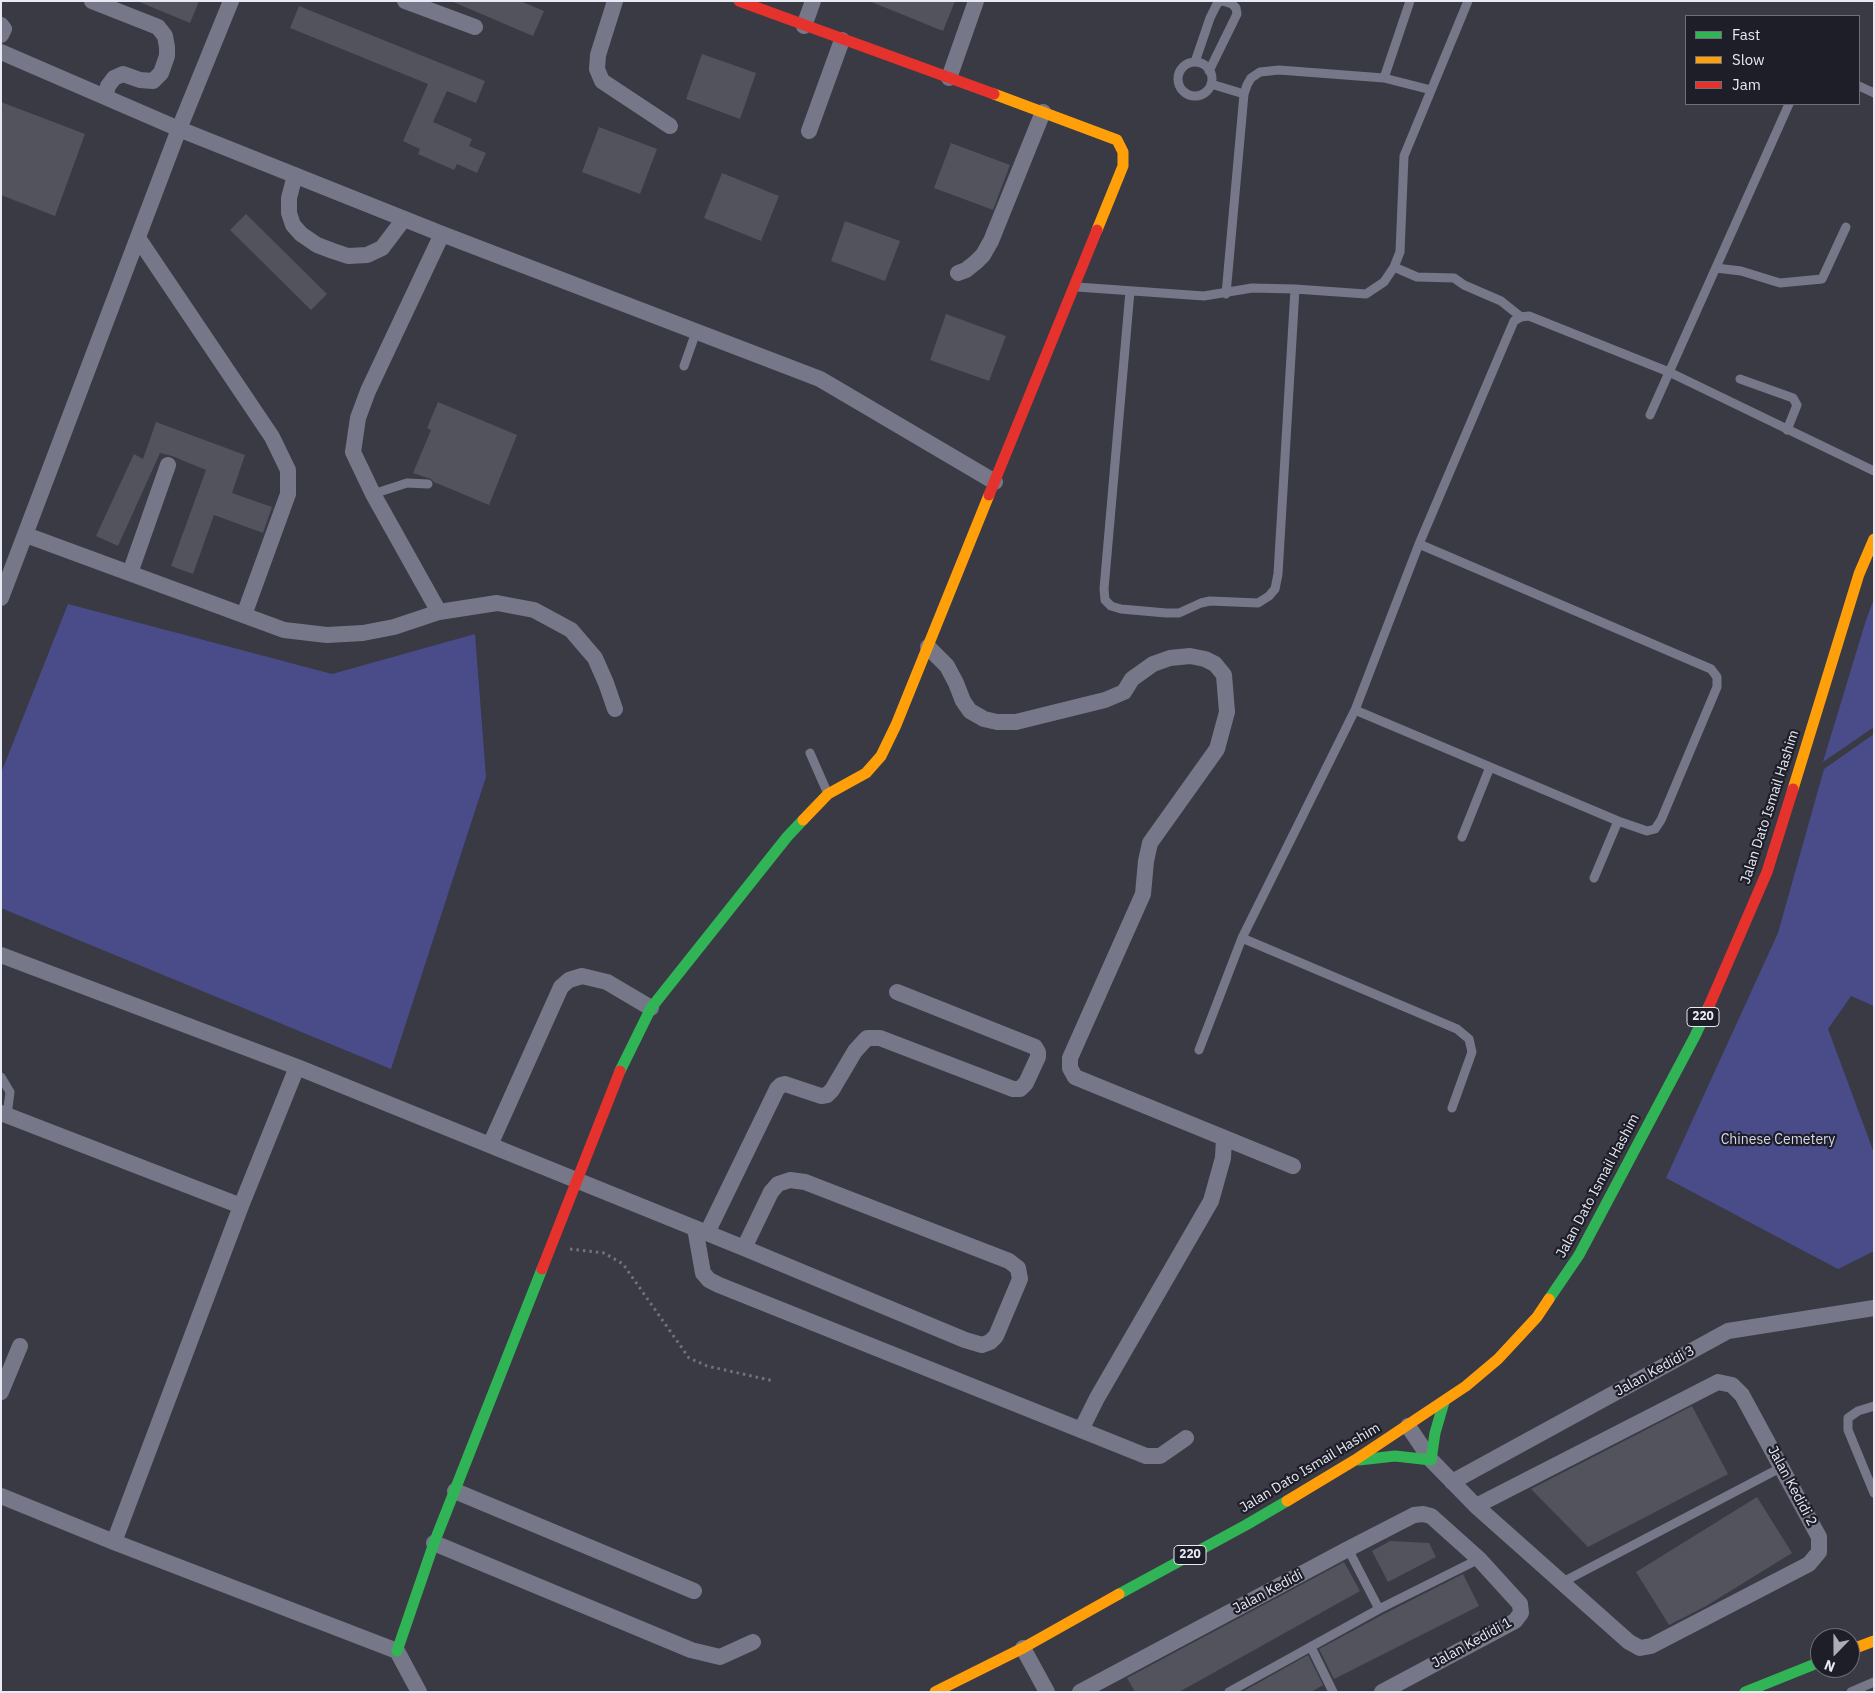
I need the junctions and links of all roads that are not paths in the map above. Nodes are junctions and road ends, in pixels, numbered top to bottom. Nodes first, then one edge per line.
1 (92, 1) edge
2 (231, 1) edge
3 (405, 1) edge
4 (615, 1) edge
5 (738, 1) edge
6 (813, 1) edge
7 (976, 1) edge
8 (1222, 1) edge
9 (1410, 1) edge
10 (1468, 1) edge
11 (1, 24) edge
12 (804, 26) junction
13 (475, 27) dead end
14 (1, 35) edge
15 (842, 40) junction
16 (1, 52) edge
17 (1195, 62) junction
18 (1208, 71) junction
19 (949, 78) junction
20 (1384, 78) junction
21 (1211, 84) junction
22 (1860, 86) edge
23 (1431, 90) junction
24 (1874, 93) edge
25 (1244, 94) junction
26 (105, 97) junction
27 (1789, 105) edge
28 (1044, 112) junction
29 (670, 126) dead end
30 (179, 129) junction
31 (809, 131) dead end
32 (295, 175) junction
33 (404, 219) junction
34 (1846, 227) dead end
35 (442, 234) junction
36 (138, 238) junction
37 (1394, 267) junction
38 (1716, 268) junction
39 (958, 273) dead end
40 (1075, 286) junction
41 (1295, 289) junction
42 (1130, 291) junction
43 (1226, 294) junction
44 (1521, 317) junction
45 (696, 332) junction
46 (684, 366) dead end
47 (1669, 372) junction
48 (1740, 379) dead end
49 (1650, 415) dead end
50 (1787, 430) junction
51 (168, 465) dead end
52 (1874, 471) edge
53 (995, 482) junction
54 (428, 484) dead end
55 (373, 494) junction
56 (26, 534) junction
57 (1874, 539) edge
58 (1419, 544) junction
59 (130, 573) junction
60 (1859, 574) junction
61 (1870, 579) dead end
62 (1, 598) edge
63 (439, 612) junction
64 (244, 615) junction
65 (928, 647) junction
66 (615, 709) dead end
67 (1355, 710) junction
68 (810, 753) dead end
69 (1490, 767) junction
70 (828, 794) junction
71 (1618, 821) junction
72 (1462, 837) dead end
73 (1594, 878) dead end
74 (1242, 938) junction
75 (1, 955) edge
76 (898, 992) dead end
77 (652, 1008) junction
78 (1199, 1050) dead end
79 (297, 1067) junction
80 (1, 1078) edge
81 (1452, 1108) dead end
82 (4, 1114) edge
83 (1224, 1138) junction
84 (490, 1145) junction
85 (1293, 1166) dead end
86 (576, 1180) junction
87 (241, 1206) junction
88 (701, 1231) junction
89 (744, 1248) junction
90 (1874, 1308) edge
91 (20, 1346) dead end
92 (1, 1392) edge
93 (1444, 1402) junction
94 (1874, 1406) edge
95 (1408, 1426) junction
96 (1081, 1430) junction
97 (1186, 1438) dead end
98 (1355, 1460) junction
99 (1431, 1460) junction
100 (1782, 1467) junction
101 (1452, 1482) junction
102 (455, 1491) junction
103 (1874, 1493) edge
104 (1, 1496) edge
105 (1476, 1506) junction
106 (1431, 1516) joint
107 (114, 1542) junction
108 (434, 1543) junction
109 (1348, 1549) junction
110 (1479, 1559) junction
111 (1561, 1583) junction
112 (694, 1591) dead end
113 (1379, 1609) junction
114 (1874, 1641) edge
115 (753, 1642) dead end
116 (1860, 1646) edge
117 (1310, 1647) junction
118 (1023, 1648) junction
119 (397, 1651) junction
120 (1810, 1666) edge
121 (1874, 1682) edge
122 (1110, 1684) edge
123 (1404, 1687) edge
124 (419, 1692) edge
125 (935, 1692) edge
126 (1047, 1692) edge
127 (1080, 1692) edge
128 (1229, 1692) edge
129 (1333, 1692) edge
130 (1382, 1692) edge
131 (1745, 1692) edge
132 (1850, 1692) edge

1 - 26 street
2 - 30 street
3 - 13 street
4 - 29 street
5 - 12 street
6 - 12 street
7 - 19 street
8 - 17 lane
8 - 18 lane
9 - 20 lane
10 - 23 lane
11 - 14 street
12 - 15 street
15 - 19 street
15 - 31 street
16 - 26 street
17 - 18 lane
17 - 21 lane
18 - 21 lane
19 - 28 street
20 - 23 lane
20 - 25 lane
21 - 25 lane
22 - 24 lane
23 - 37 lane
25 - 43 lane
26 - 30 street
27 - 38 lane
28 - 39 street
28 - 40 street
30 - 32 street
30 - 36 street
32 - 33 street
32 - 33 street
33 - 35 street
34 - 38 lane
35 - 45 street
35 - 55 street
36 - 56 street
36 - 64 street
37 - 41 lane
37 - 44 lane
38 - 47 lane
40 - 42 lane
40 - 53 street
41 - 42 lane
41 - 43 lane
42 - 43 lane
44 - 47 lane
44 - 58 lane
45 - 46 lane
45 - 53 street
47 - 49 lane
47 - 50 lane
48 - 50 lane
50 - 52 lane
51 - 59 street
53 - 65 street
54 - 55 lane
55 - 63 street
56 - 59 street
56 - 62 street
57 - 60 street, Jalan Dato Ismail Hashim / 220
58 - 67 lane
58 - 71 lane
59 - 64 street
60 - 61 lane
60 - 93 street, Jalan Dato Ismail Hashim / 220
63 - 64 street
63 - 66 street
65 - 70 street
65 - 83 street
67 - 69 lane
67 - 74 lane
68 - 70 lane
69 - 71 lane
69 - 72 lane
70 - 77 street
71 - 73 lane
74 - 78 lane
74 - 81 lane
75 - 79 street
76 - 88 street
77 - 84 street
77 - 86 street
79 - 84 street
79 - 87 street
80 - 82 lane
82 - 87 street
83 - 85 street
83 - 96 street
84 - 86 street
86 - 88 street
86 - 102 street
87 - 107 street
88 - 89 street
88 - 96 street
89 - 89 street
90 - 101 street, Jalan Kedidi 3
91 - 92 street
93 - 95 street, Jalan Dato Ismail Hashim / 220
93 - 99 street
94 - 103 lane
95 - 98 street, Jalan Dato Ismail Hashim / 220
95 - 99 street, Jalan Kedidi 2
96 - 97 street
98 - 99 street
98 - 118 street, Jalan Dato Ismail Hashim / 220
99 - 101 street, Jalan Kedidi 2
100 - 105 street, Jalan Kedidi 2
100 - 111 lane
100 - 111 street, Jalan Kedidi 2
101 - 105 street, Jalan Kedidi 2
102 - 108 street
102 - 112 street
104 - 107 street
105 - 111 street, Jalan Kedidi 2
106 - 109 street, Jalan Kedidi
106 - 110 street, Jalan Kedidi 1
107 - 119 street
108 - 115 street
108 - 119 street
109 - 113 lane
109 - 122 street, Jalan Kedidi
110 - 113 lane
110 - 123 street, Jalan Kedidi 1
113 - 117 lane
114 - 116 street
117 - 128 lane
117 - 129 lane
118 - 125 street, Jalan Dato Ismail Hashim / 220
118 - 126 street
119 - 124 street
120 - 131 street
121 - 132 lane
122 - 127 street, Jalan Kedidi
123 - 130 street, Jalan Kedidi 1

